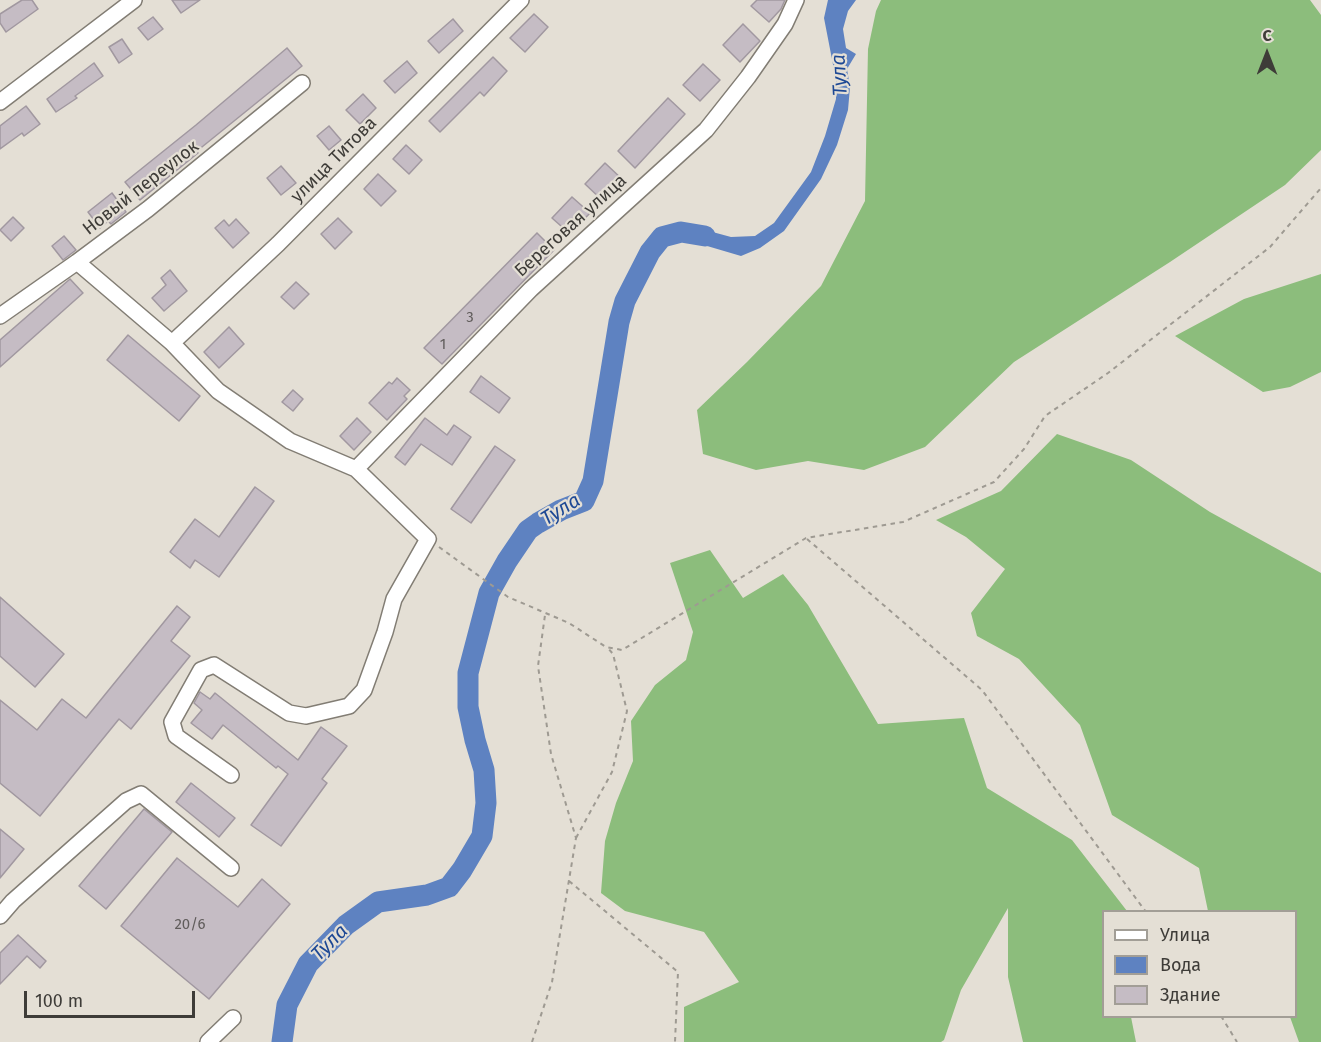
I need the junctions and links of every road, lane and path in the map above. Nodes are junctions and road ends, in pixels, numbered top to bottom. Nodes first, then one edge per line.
1 (134, 0) edge
2 (521, 0) edge
3 (796, 0) edge
4 (302, 83) dead end
5 (0, 102) edge
6 (1321, 188) edge
7 (77, 262) junction
8 (0, 316) edge
9 (172, 343) junction
10 (356, 469) junction
11 (806, 538) junction
12 (428, 539) junction
13 (545, 615) junction
14 (606, 647) junction
15 (231, 775) dead end
16 (576, 838) junction
17 (231, 868) dead end
18 (569, 881) junction
19 (1145, 910) edge
20 (0, 915) edge
21 (233, 1018) dead end
22 (1222, 1018) edge
23 (208, 1042) edge
24 (532, 1042) edge
25 (675, 1042) edge
26 (1238, 1042) edge

1 - 5 street
2 - 9 street, улица Титова
3 - 10 street, Береговая улица
4 - 7 street, Новый переулок
6 - 11 path
7 - 8 street, Новый переулок
7 - 9 street
9 - 10 street
10 - 12 street
11 - 14 path
11 - 19 path
12 - 13 path
12 - 15 street
13 - 14 path
13 - 16 path
14 - 16 path
16 - 18 path
17 - 20 street
18 - 24 path
18 - 25 path
21 - 23 street
22 - 26 path

